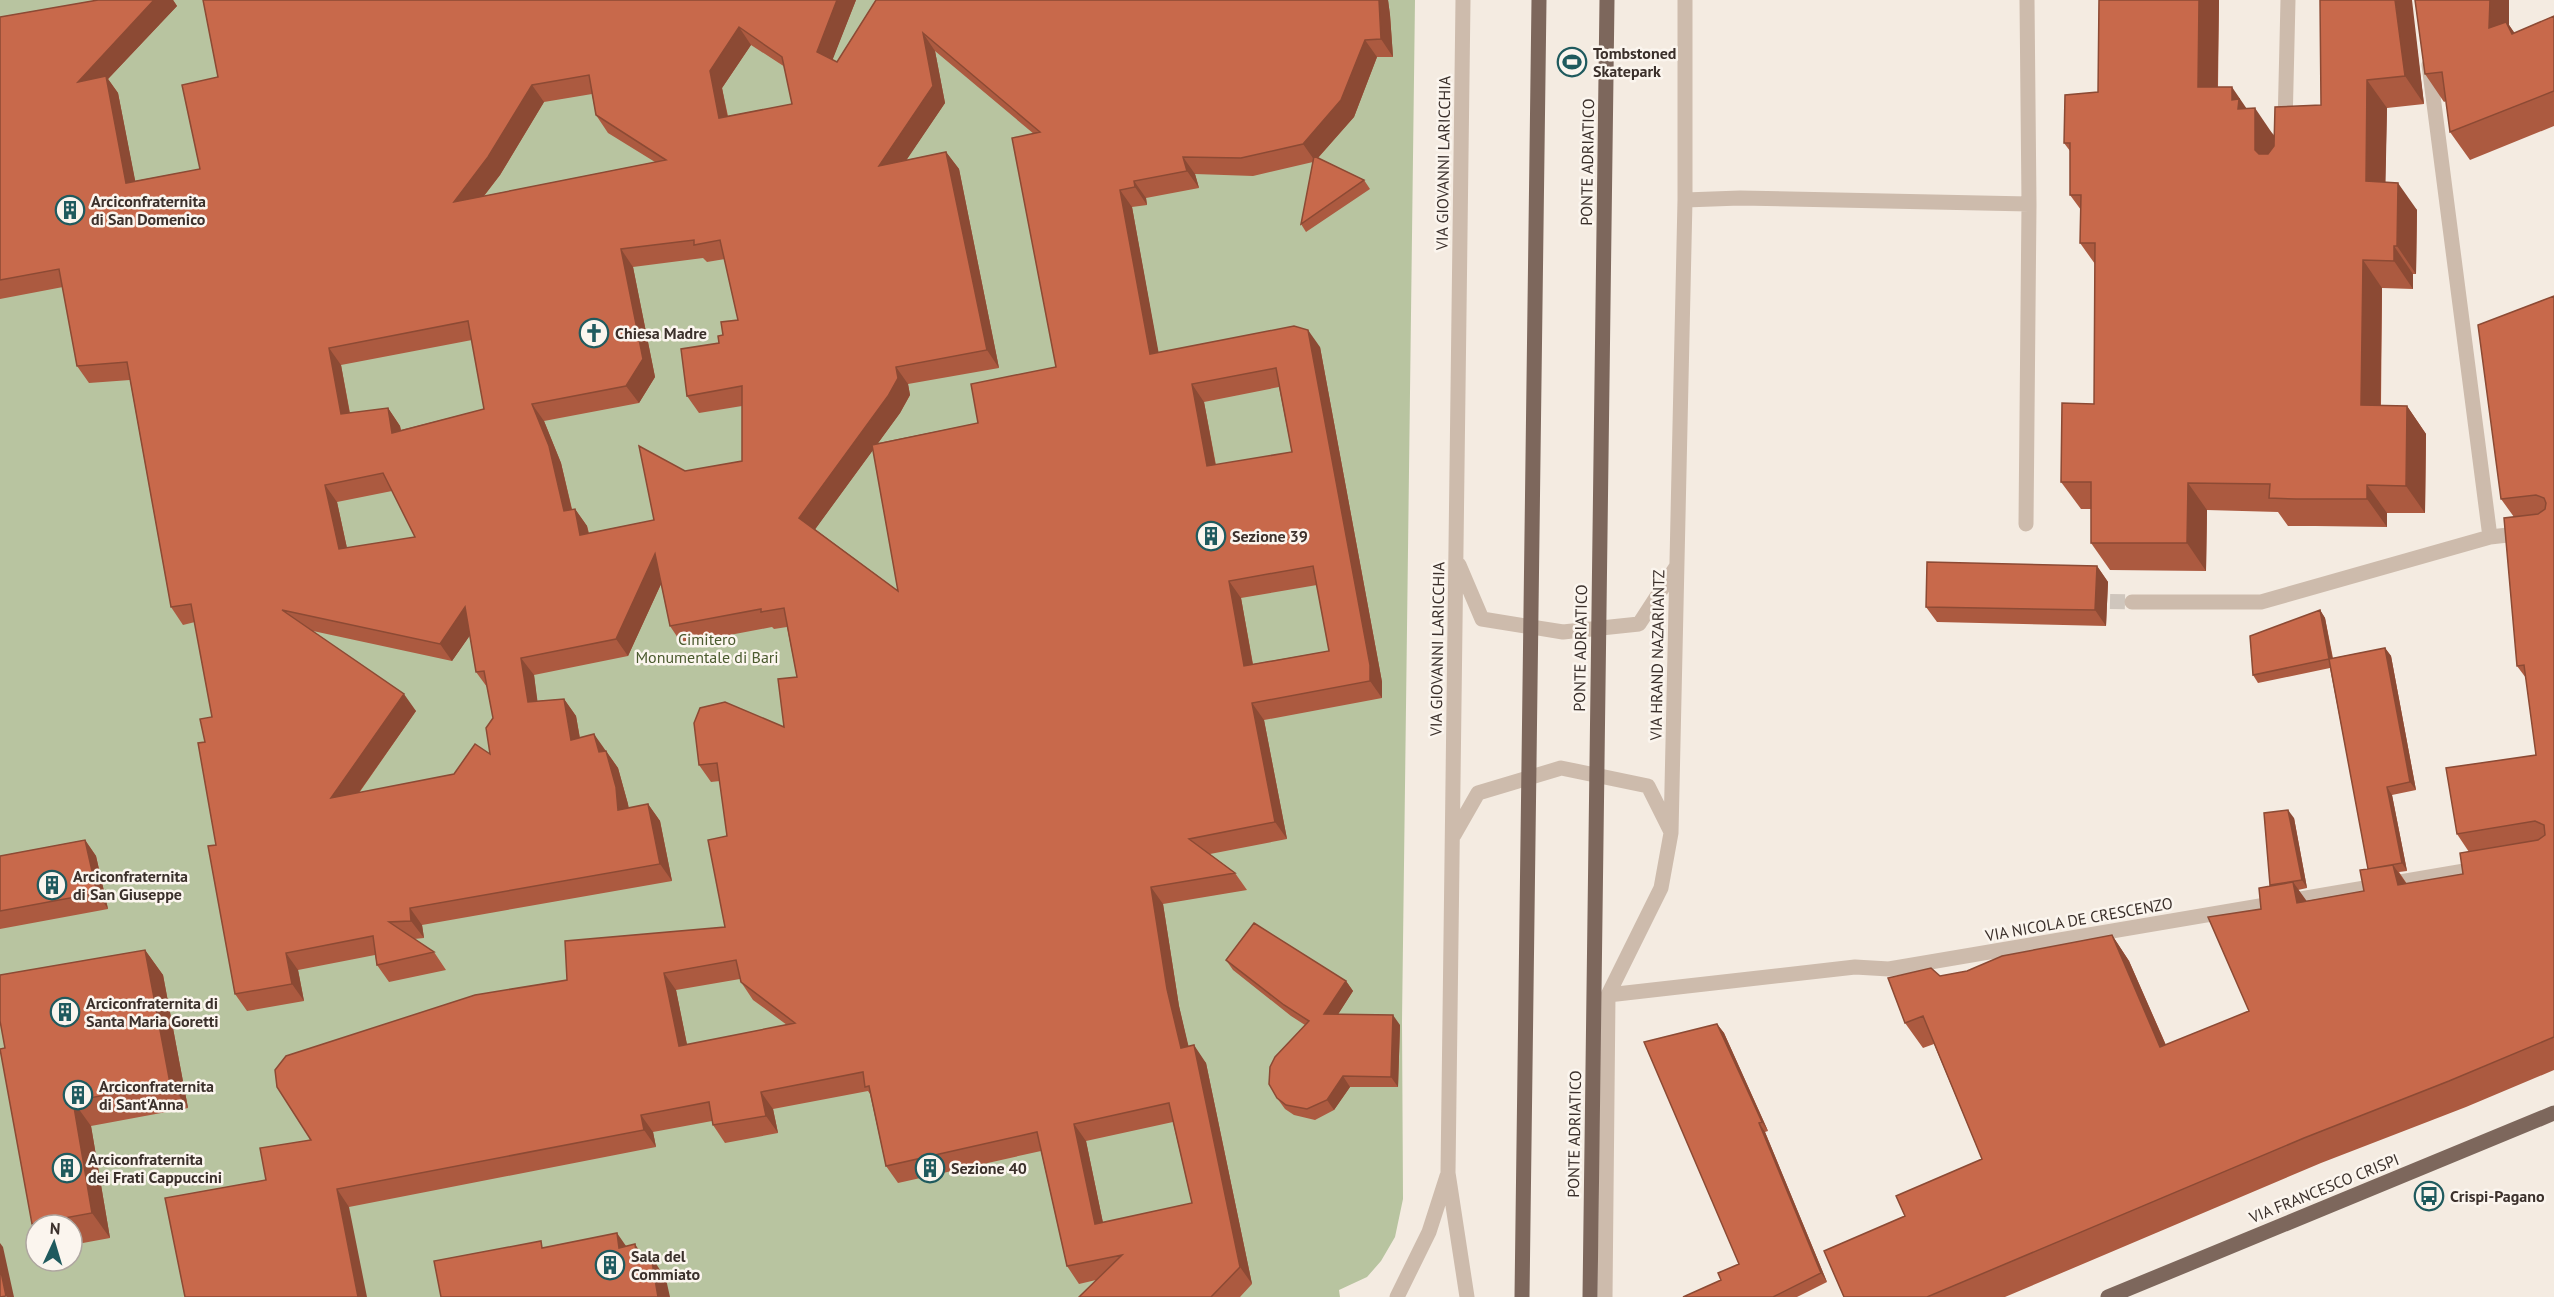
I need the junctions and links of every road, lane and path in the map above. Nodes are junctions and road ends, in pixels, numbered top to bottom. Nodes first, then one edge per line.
1 (1463, 0) edge
2 (1539, 0) edge
3 (1607, 0) edge
4 (1685, 0) edge
5 (2027, 0) edge
6 (2288, 0) edge
7 (2427, 47) edge
8 (2284, 139) edge
9 (1685, 200) junction
10 (2029, 204) junction
11 (2026, 524) dead end
12 (2554, 530) edge
13 (2490, 537) junction
14 (1456, 560) junction
15 (1677, 566) junction
16 (2132, 602) tunnel mouth
17 (1671, 833) junction
18 (1452, 837) junction
19 (2497, 866) edge
20 (1608, 995) junction
21 (2554, 1113) edge
22 (1448, 1173) junction
23 (1397, 1297) edge
24 (1467, 1297) edge
25 (1522, 1297) edge
26 (1590, 1297) edge
27 (1605, 1297) edge
28 (2108, 1297) edge

1 - 14 street, VIA GIOVANNI LARICCHIA
2 - 25 main road, bridge
3 - 26 main road, PONTE ADRIATICO, bridge
4 - 9 street, VIA HRAND NAZARIANTZ
5 - 10 street
6 - 8 street
7 - 13 street
9 - 10 street
9 - 15 street, VIA HRAND NAZARIANTZ
10 - 11 street
12 - 13 street
13 - 16 street
14 - 15 street
14 - 18 street, VIA GIOVANNI LARICCHIA
15 - 17 street, VIA HRAND NAZARIANTZ
17 - 18 street
17 - 20 street, VIA HRAND NAZARIANTZ
18 - 22 street, VIA GIOVANNI LARICCHIA
19 - 20 street, VIA NICOLA DE CRESCENZO
20 - 27 street, VIA HRAND NAZARIANTZ
21 - 28 main road, VIA FRANCESCO CRISPI
22 - 23 street
22 - 24 street, VIA GIOVANNI LARICCHIA

